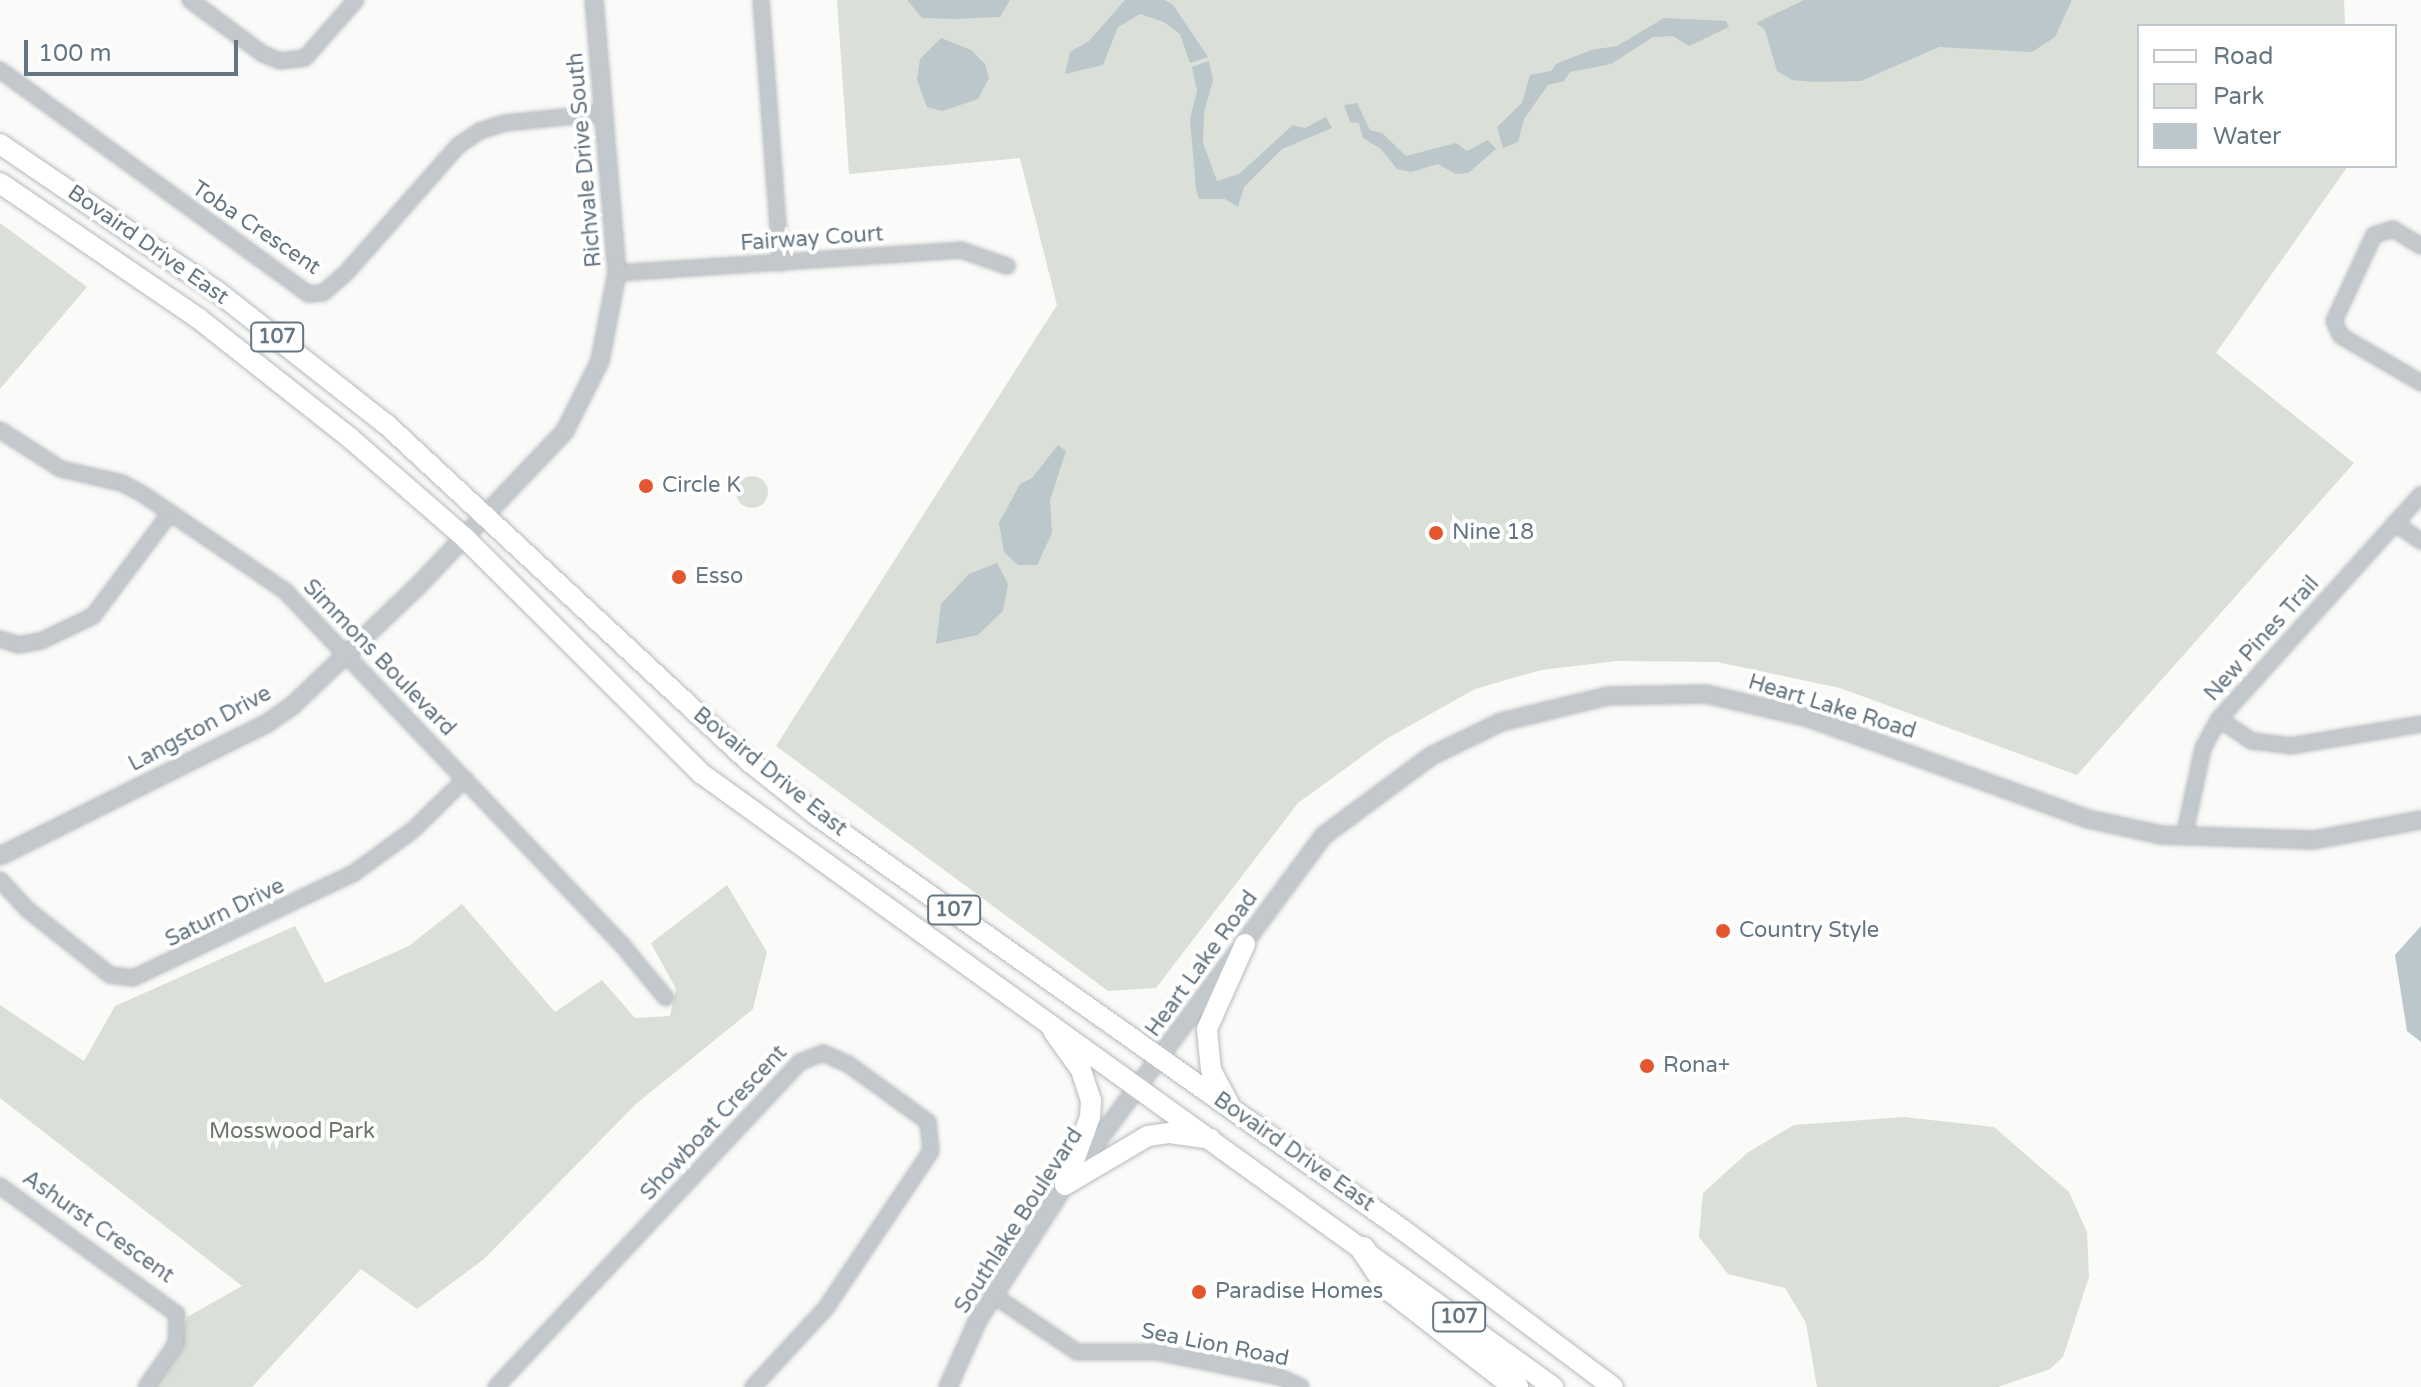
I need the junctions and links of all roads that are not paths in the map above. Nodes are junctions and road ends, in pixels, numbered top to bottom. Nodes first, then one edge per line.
1 (190, 0) edge
2 (356, 0) edge
3 (594, 0) edge
4 (761, 0) edge
5 (0, 70) edge
6 (603, 113) junction
7 (0, 144) edge
8 (0, 183) edge
9 (2421, 246) edge
10 (781, 263) junction
11 (1007, 266) dead end
12 (617, 273) junction
13 (2421, 383) edge
14 (0, 430) edge
15 (2421, 495) edge
16 (170, 513) junction
17 (487, 515) junction
18 (2395, 523) junction
19 (465, 538) junction
20 (2421, 541) edge
21 (0, 639) edge
22 (345, 655) junction
23 (2219, 719) junction
24 (2421, 724) edge
25 (465, 779) junction
26 (2421, 820) edge
27 (2184, 837) junction
28 (0, 856) edge
29 (0, 880) edge
30 (1245, 944) junction
31 (666, 998) dead end
32 (1044, 1018) junction
33 (1162, 1058) junction
34 (1139, 1086) junction
35 (1231, 1107) junction
36 (1214, 1139) junction
37 (1065, 1185) junction
38 (0, 1186) edge
39 (1363, 1249) junction
40 (993, 1295) junction
41 (505, 1384) edge
42 (146, 1387) edge
43 (753, 1387) edge
44 (948, 1387) edge
45 (1301, 1387) edge
46 (1516, 1387) edge
47 (1553, 1387) edge
48 (1613, 1387) edge

1 - 2 street
3 - 6 street, Richvale Drive South
4 - 10 street
5 - 6 street, Toba Crescent
6 - 12 street, Richvale Drive South
7 - 17 main road, Bovaird Drive East / 107
8 - 19 main road, Bovaird Drive East / 107
9 - 13 street
10 - 11 street, Fairway Court
10 - 12 street, Fairway Court
12 - 17 street, Richvale Drive South
14 - 16 street, Simmons Boulevard
15 - 18 street, New Pines Trail
16 - 21 street
16 - 22 street, Simmons Boulevard
17 - 19 street, Richvale Drive South
17 - 33 main road, Bovaird Drive East / 107
18 - 20 street
18 - 23 street, New Pines Trail
19 - 22 street, Langston Drive
19 - 32 main road, Bovaird Drive East / 107
22 - 25 street, Simmons Boulevard
22 - 28 street, Langston Drive
23 - 24 street
23 - 27 street, New Pines Trail
25 - 29 street, Saturn Drive
25 - 31 street, Simmons Boulevard
26 - 27 street, Heart Lake Road
27 - 30 street, Heart Lake Road
30 - 33 street, Heart Lake Road
30 - 35 main road
32 - 34 main road, Bovaird Drive East / 107
32 - 37 main road
33 - 34 street, Heart Lake Road
33 - 35 main road, Bovaird Drive East / 107
34 - 36 main road, Bovaird Drive East / 107
34 - 37 street, Southlake Boulevard
35 - 48 main road, Bovaird Drive East / 107
36 - 37 main road
36 - 39 main road, Bovaird Drive East / 107
37 - 40 street, Southlake Boulevard
38 - 42 street, Ashurst Crescent
39 - 46 highway
39 - 47 main road, Bovaird Drive East / 107
40 - 44 street, Southlake Boulevard
40 - 45 street, Sea Lion Road
41 - 43 street, Showboat Crescent

